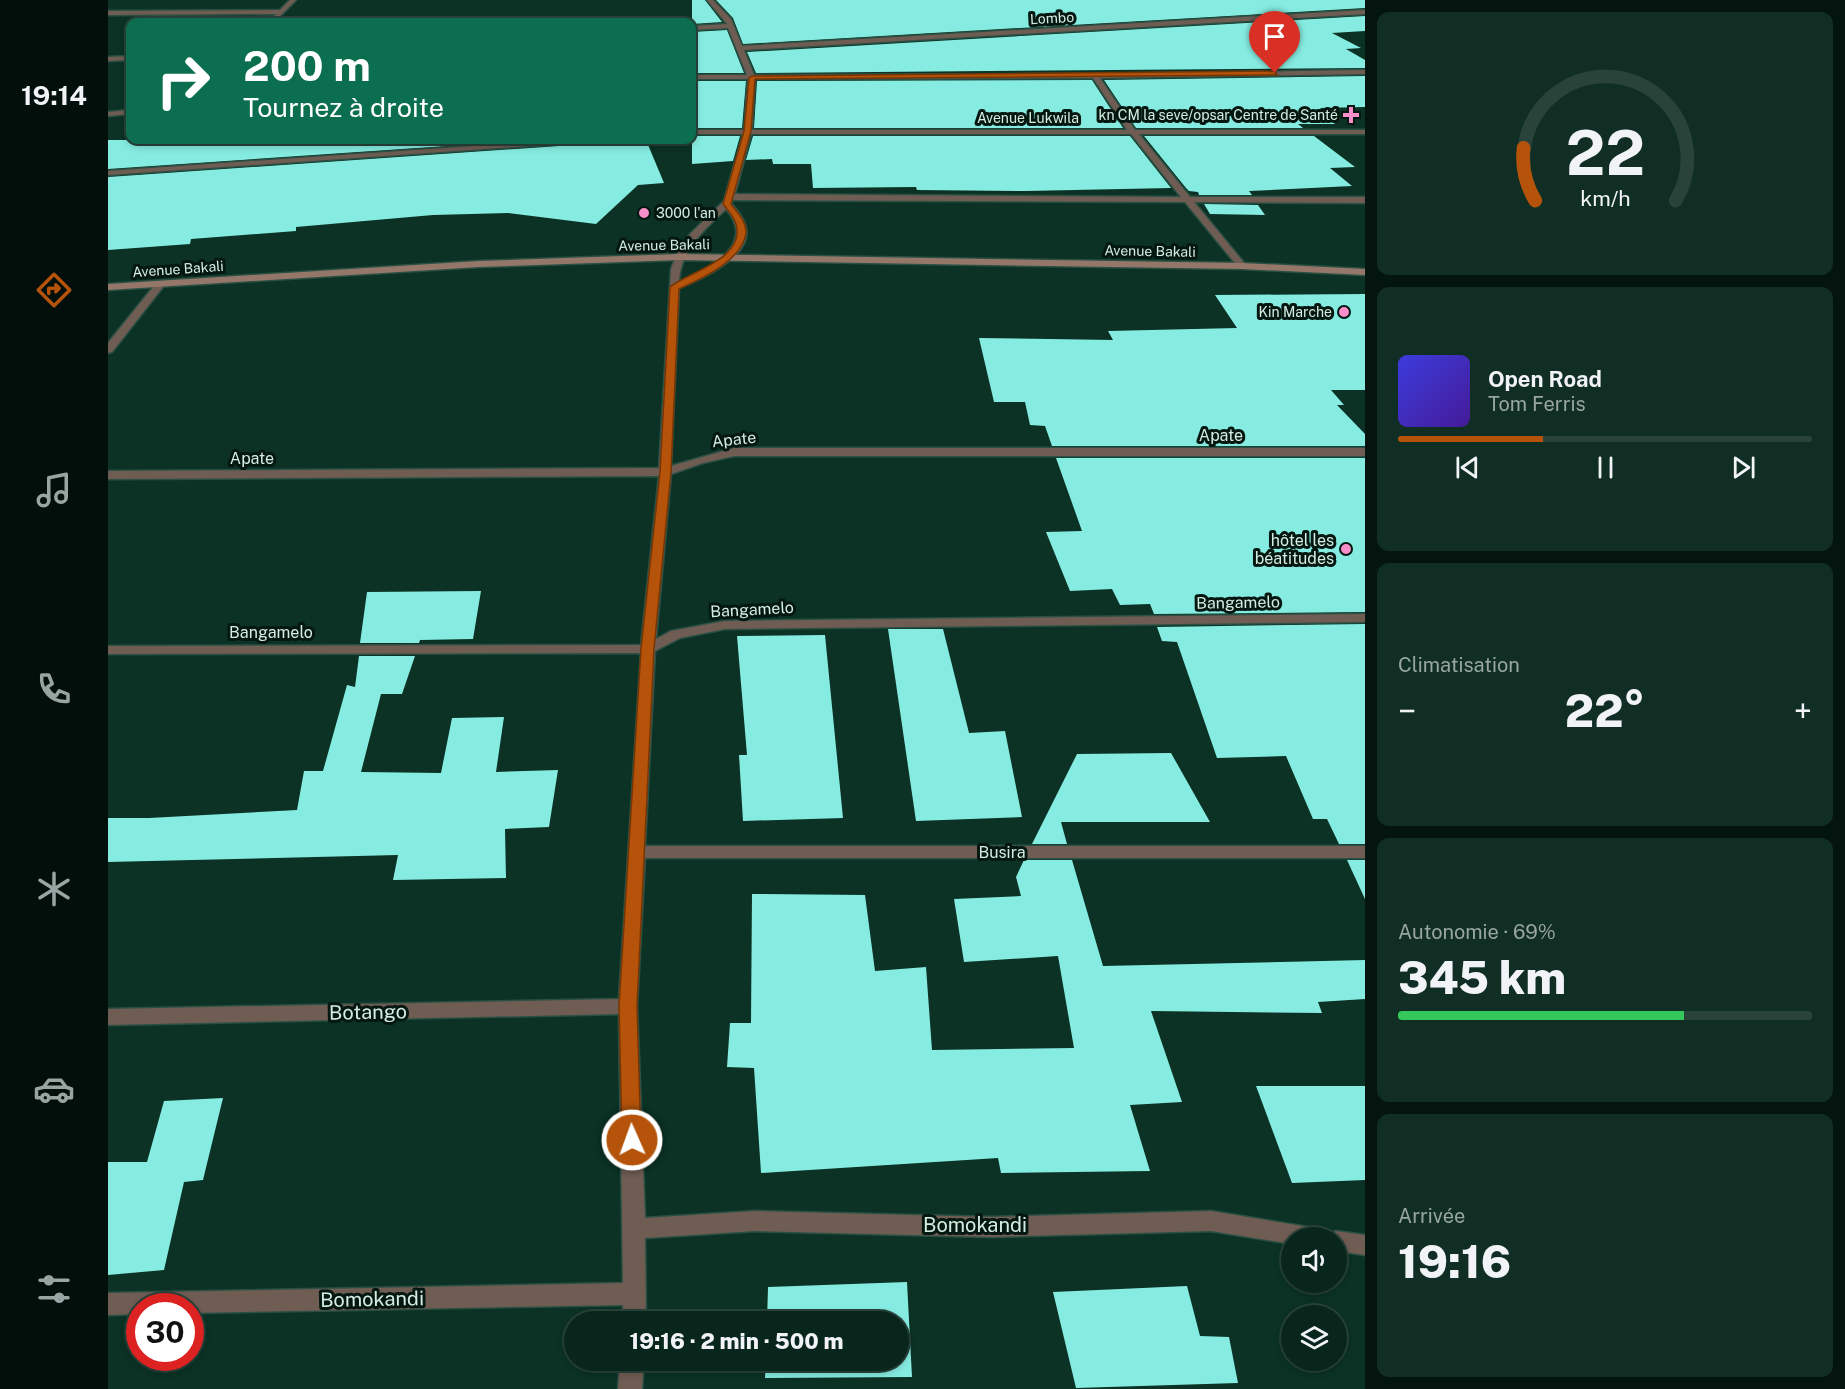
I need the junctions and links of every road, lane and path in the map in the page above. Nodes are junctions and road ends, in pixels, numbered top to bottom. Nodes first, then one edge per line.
1 (293, 0) edge
2 (711, 0) edge
3 (718, 0) edge
4 (280, 12) junction
5 (1365, 12) edge
6 (108, 13) edge
7 (275, 18) edge
8 (731, 26) junction
9 (696, 28) edge
10 (741, 48) junction
11 (126, 58) edge
12 (108, 59) edge
13 (1365, 72) edge
14 (1095, 76) junction
15 (696, 77) edge
16 (752, 78) junction
17 (126, 112) edge
18 (108, 114) edge
19 (748, 131) junction
20 (1132, 131) junction
21 (696, 132) edge
22 (1365, 132) edge
23 (530, 144) edge
24 (108, 173) edge
25 (1186, 197) junction
26 (729, 200) junction
27 (1365, 200) edge
28 (679, 257) junction
29 (729, 257) junction
30 (1242, 266) junction
31 (1365, 272) edge
32 (161, 283) junction
33 (108, 287) edge
34 (674, 287) junction
35 (108, 350) edge
36 (1365, 452) edge
37 (665, 472) junction
38 (108, 475) edge
39 (1365, 618) edge
40 (648, 649) junction
41 (108, 650) edge
42 (638, 852) junction
43 (1365, 852) edge
44 (628, 1006) junction
45 (108, 1017) edge
46 (634, 1229) junction
47 (1281, 1233) edge
48 (1347, 1243) edge
49 (1365, 1245) edge
50 (635, 1294) junction
51 (108, 1304) edge
52 (634, 1311) edge
53 (631, 1371) edge
54 (630, 1389) edge

1 - 4 street
2 - 3 street
2 - 8 street
4 - 6 street
4 - 7 street
5 - 10 street, Lombo
8 - 9 street
8 - 10 street
10 - 16 street
11 - 12 street
13 - 14 street
14 - 16 street
14 - 20 street
15 - 16 street
16 - 19 street
17 - 18 street
19 - 20 street, Avenue Lukwila
19 - 21 street, Avenue Lukwila
19 - 26 street
20 - 22 street, Avenue Lukwila
20 - 25 street
23 - 24 street
25 - 26 street
25 - 27 street
25 - 30 street
26 - 28 street
26 - 29 street
28 - 29 street, Avenue Bakali
28 - 32 street, Avenue Bakali
28 - 34 street
29 - 30 street, Avenue Bakali
29 - 34 street
30 - 31 street, Avenue Bakali
32 - 33 street, Avenue Bakali
32 - 35 street
34 - 37 street
36 - 37 street, Apate
37 - 38 street, Apate
37 - 40 street
39 - 40 street, Bangamelo
40 - 41 street, Bangamelo
40 - 42 street
42 - 43 street, Busira
42 - 44 street
44 - 45 street, Botango
44 - 46 street
46 - 47 street, Bomokandi
46 - 50 street
48 - 49 street
50 - 51 street, Bomokandi
50 - 52 street
53 - 54 street

